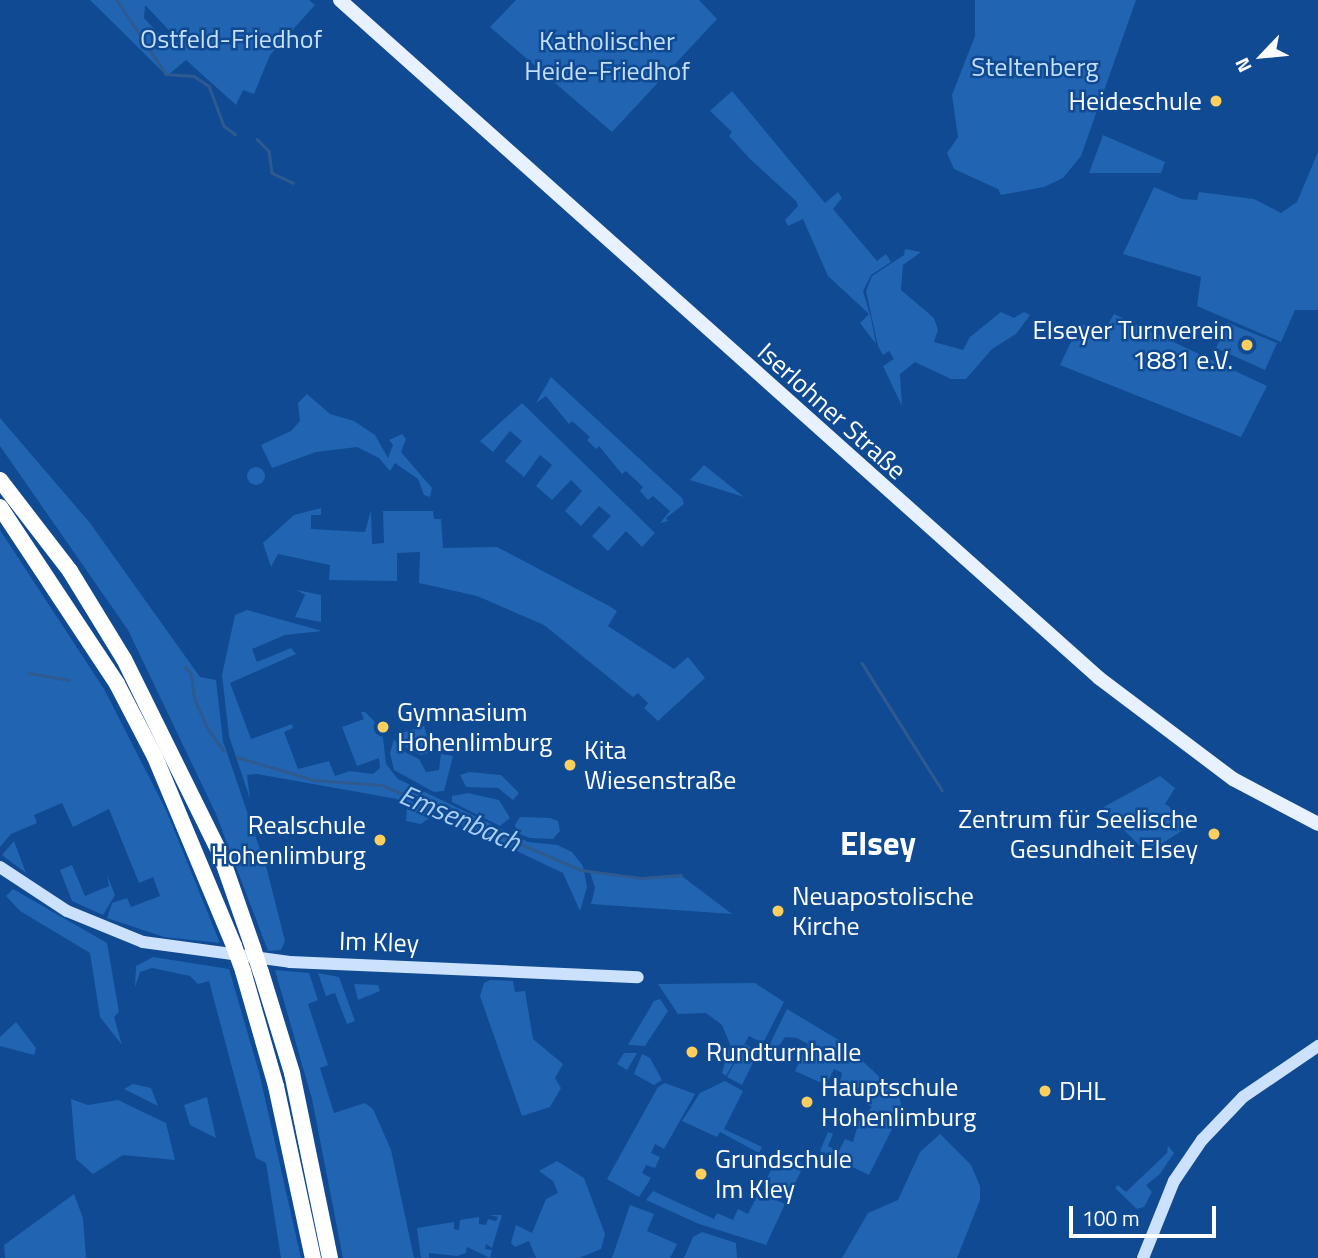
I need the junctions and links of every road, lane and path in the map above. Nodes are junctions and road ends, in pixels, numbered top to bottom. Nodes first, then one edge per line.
1 (340, 0) edge
2 (0, 480) edge
3 (0, 507) edge
4 (1318, 824) edge
5 (0, 867) edge
6 (638, 977) dead end
7 (1318, 1046) edge
8 (313, 1258) edge
9 (330, 1258) edge
10 (1143, 1258) edge

1 - 4 main road, Iserlohner Straße
2 - 9 highway, bridge
3 - 8 highway, bridge
5 - 6 street, Im Kley
7 - 10 street

